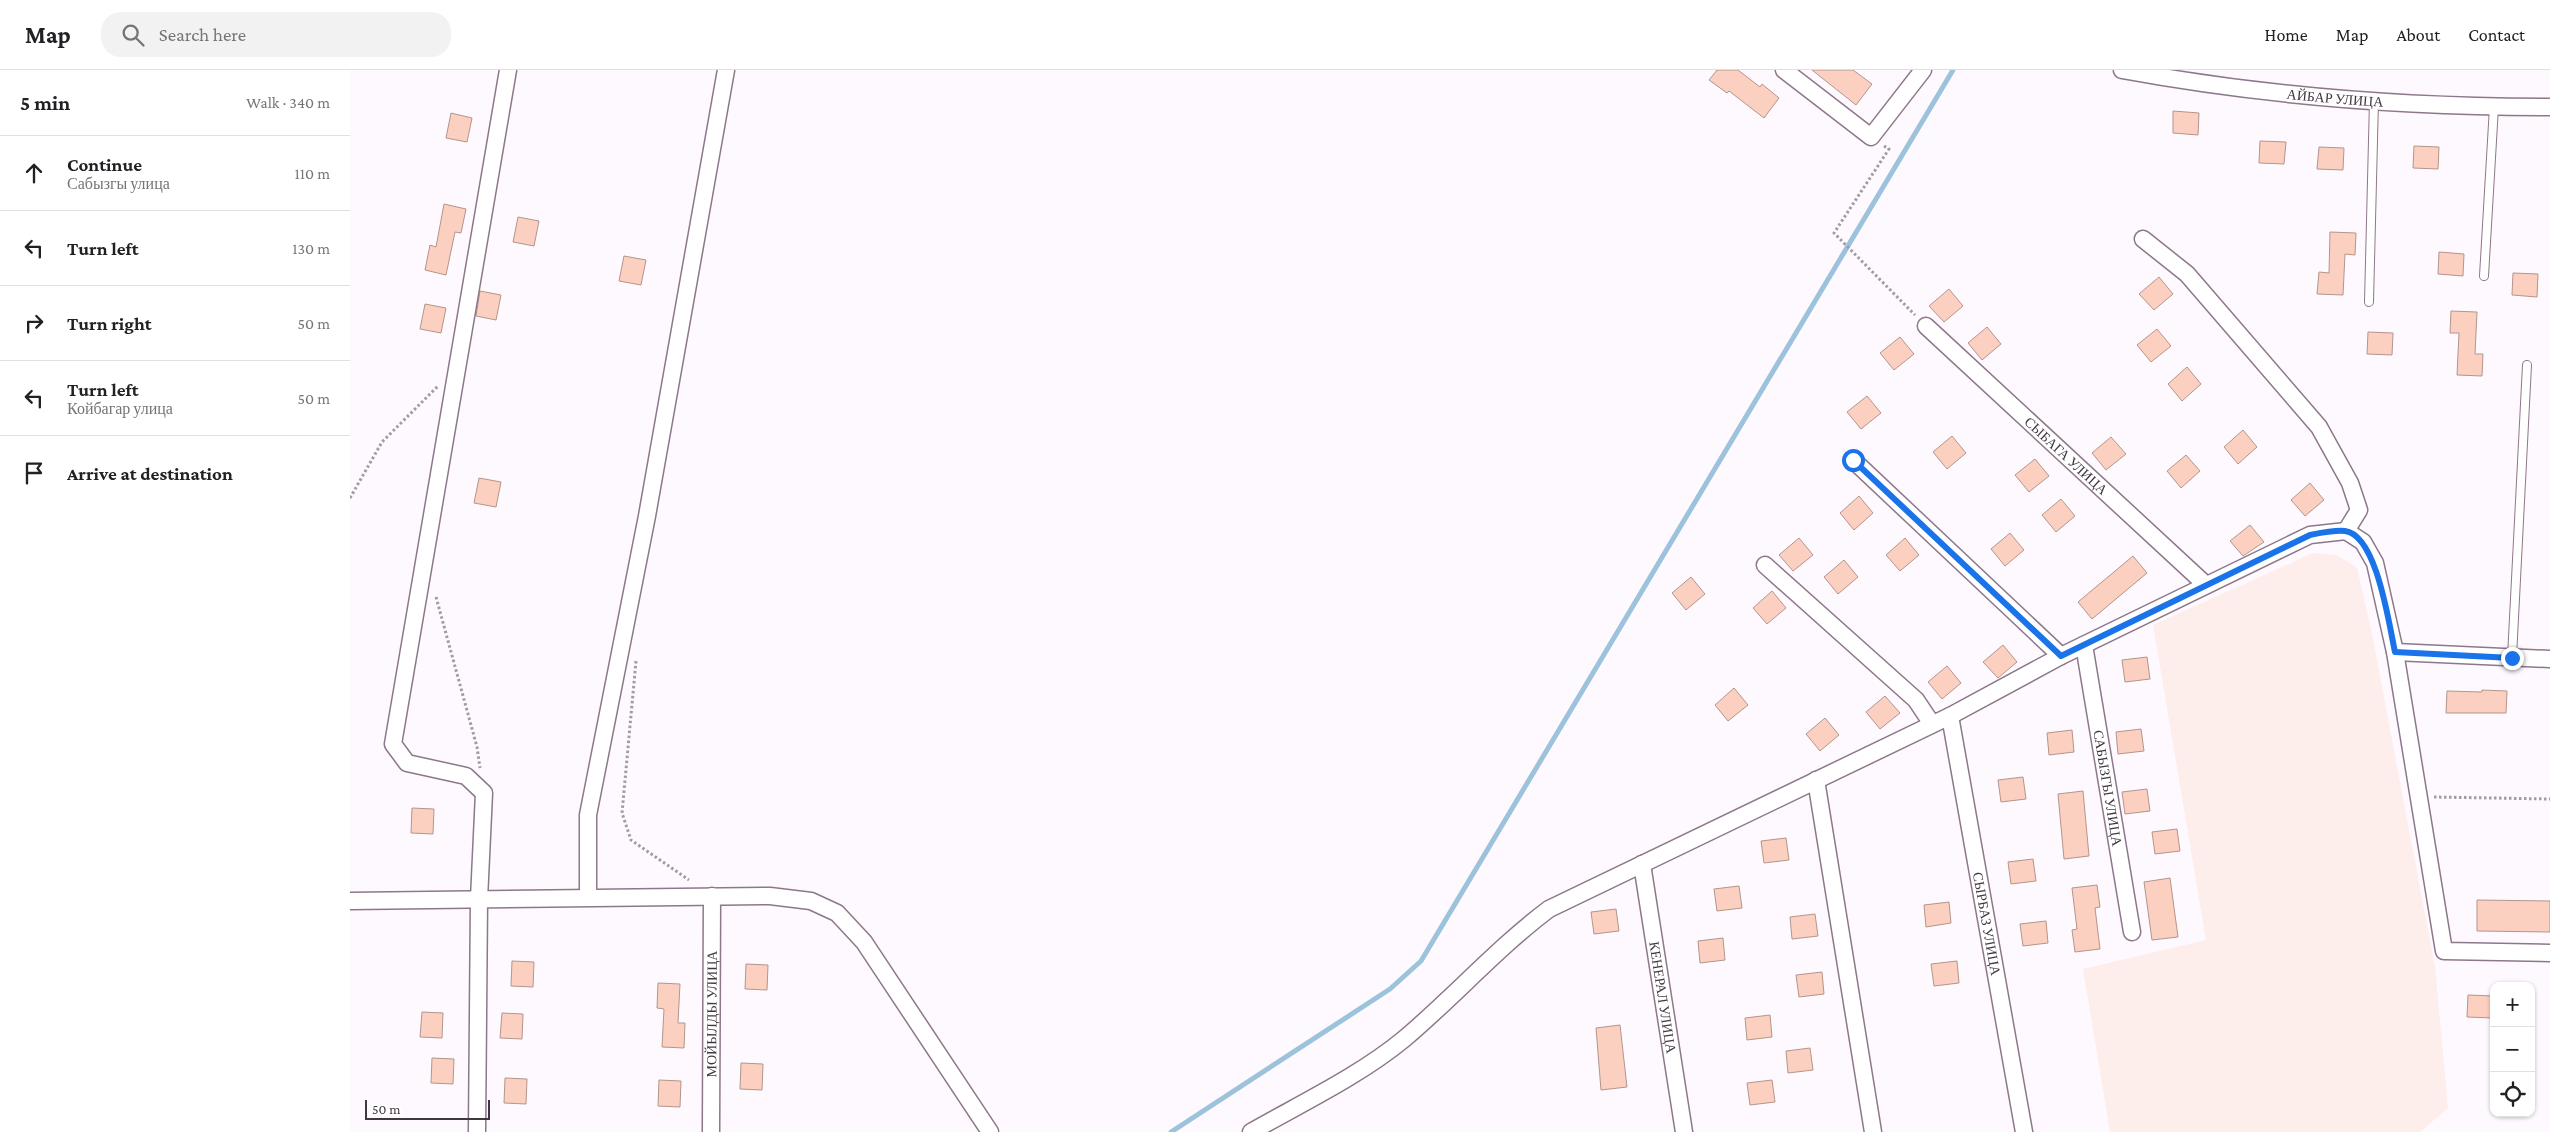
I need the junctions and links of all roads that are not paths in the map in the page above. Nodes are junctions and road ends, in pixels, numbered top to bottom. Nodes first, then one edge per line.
1 (508, 70) edge
2 (726, 70) edge
3 (1784, 70) edge
4 (1923, 70) edge
5 (2122, 70) edge
6 (2374, 100) junction
7 (2494, 107) junction
8 (2550, 107) edge
9 (2143, 239) dead end
10 (2484, 276) dead end
11 (2370, 302) dead end
12 (1926, 326) road end
13 (2527, 365) dead end
14 (1853, 460) dead end
15 (2346, 531) junction
16 (1765, 565) dead end
17 (2206, 585) junction
18 (2084, 645) junction
19 (2395, 652) junction
20 (2061, 656) junction
21 (2512, 658) junction
22 (2550, 659) edge
23 (1950, 716) junction
24 (1932, 724) junction
25 (1816, 780) junction
26 (1642, 864) junction
27 (712, 896) junction
28 (588, 897) junction
29 (479, 899) junction
30 (350, 901) edge
31 (2132, 932) dead end
32 (2550, 953) edge
33 (477, 1132) edge
34 (711, 1132) edge
35 (990, 1132) edge
36 (1251, 1132) edge
37 (1684, 1132) edge
38 (1873, 1132) edge
39 (2024, 1132) edge

1 - 29 street
2 - 28 street
3 - 4 street
5 - 6 street, АЙБАР УЛИЦА
6 - 7 street, АЙБАР УЛИЦА
6 - 11 lane
7 - 8 street, АЙБАР УЛИЦА
7 - 10 lane
9 - 15 street
12 - 17 street, СЫБАГА УЛИЦА
13 - 21 lane
14 - 20 street
15 - 17 street
15 - 19 street
16 - 24 street
17 - 18 street
18 - 20 street
18 - 31 street, САБЫЗГЫ УЛИЦА
19 - 21 street
19 - 32 street
20 - 23 street
21 - 22 street
23 - 24 street
23 - 39 street, СЫРБАЗ УЛИЦА
24 - 25 street
25 - 26 street
25 - 38 street
26 - 36 street
26 - 37 street, КЕНЕРАЛ УЛИЦА
27 - 28 street
27 - 34 street, МОЙЫЛДЫ УЛИЦА
27 - 35 street
28 - 29 street
29 - 30 street
29 - 33 street

